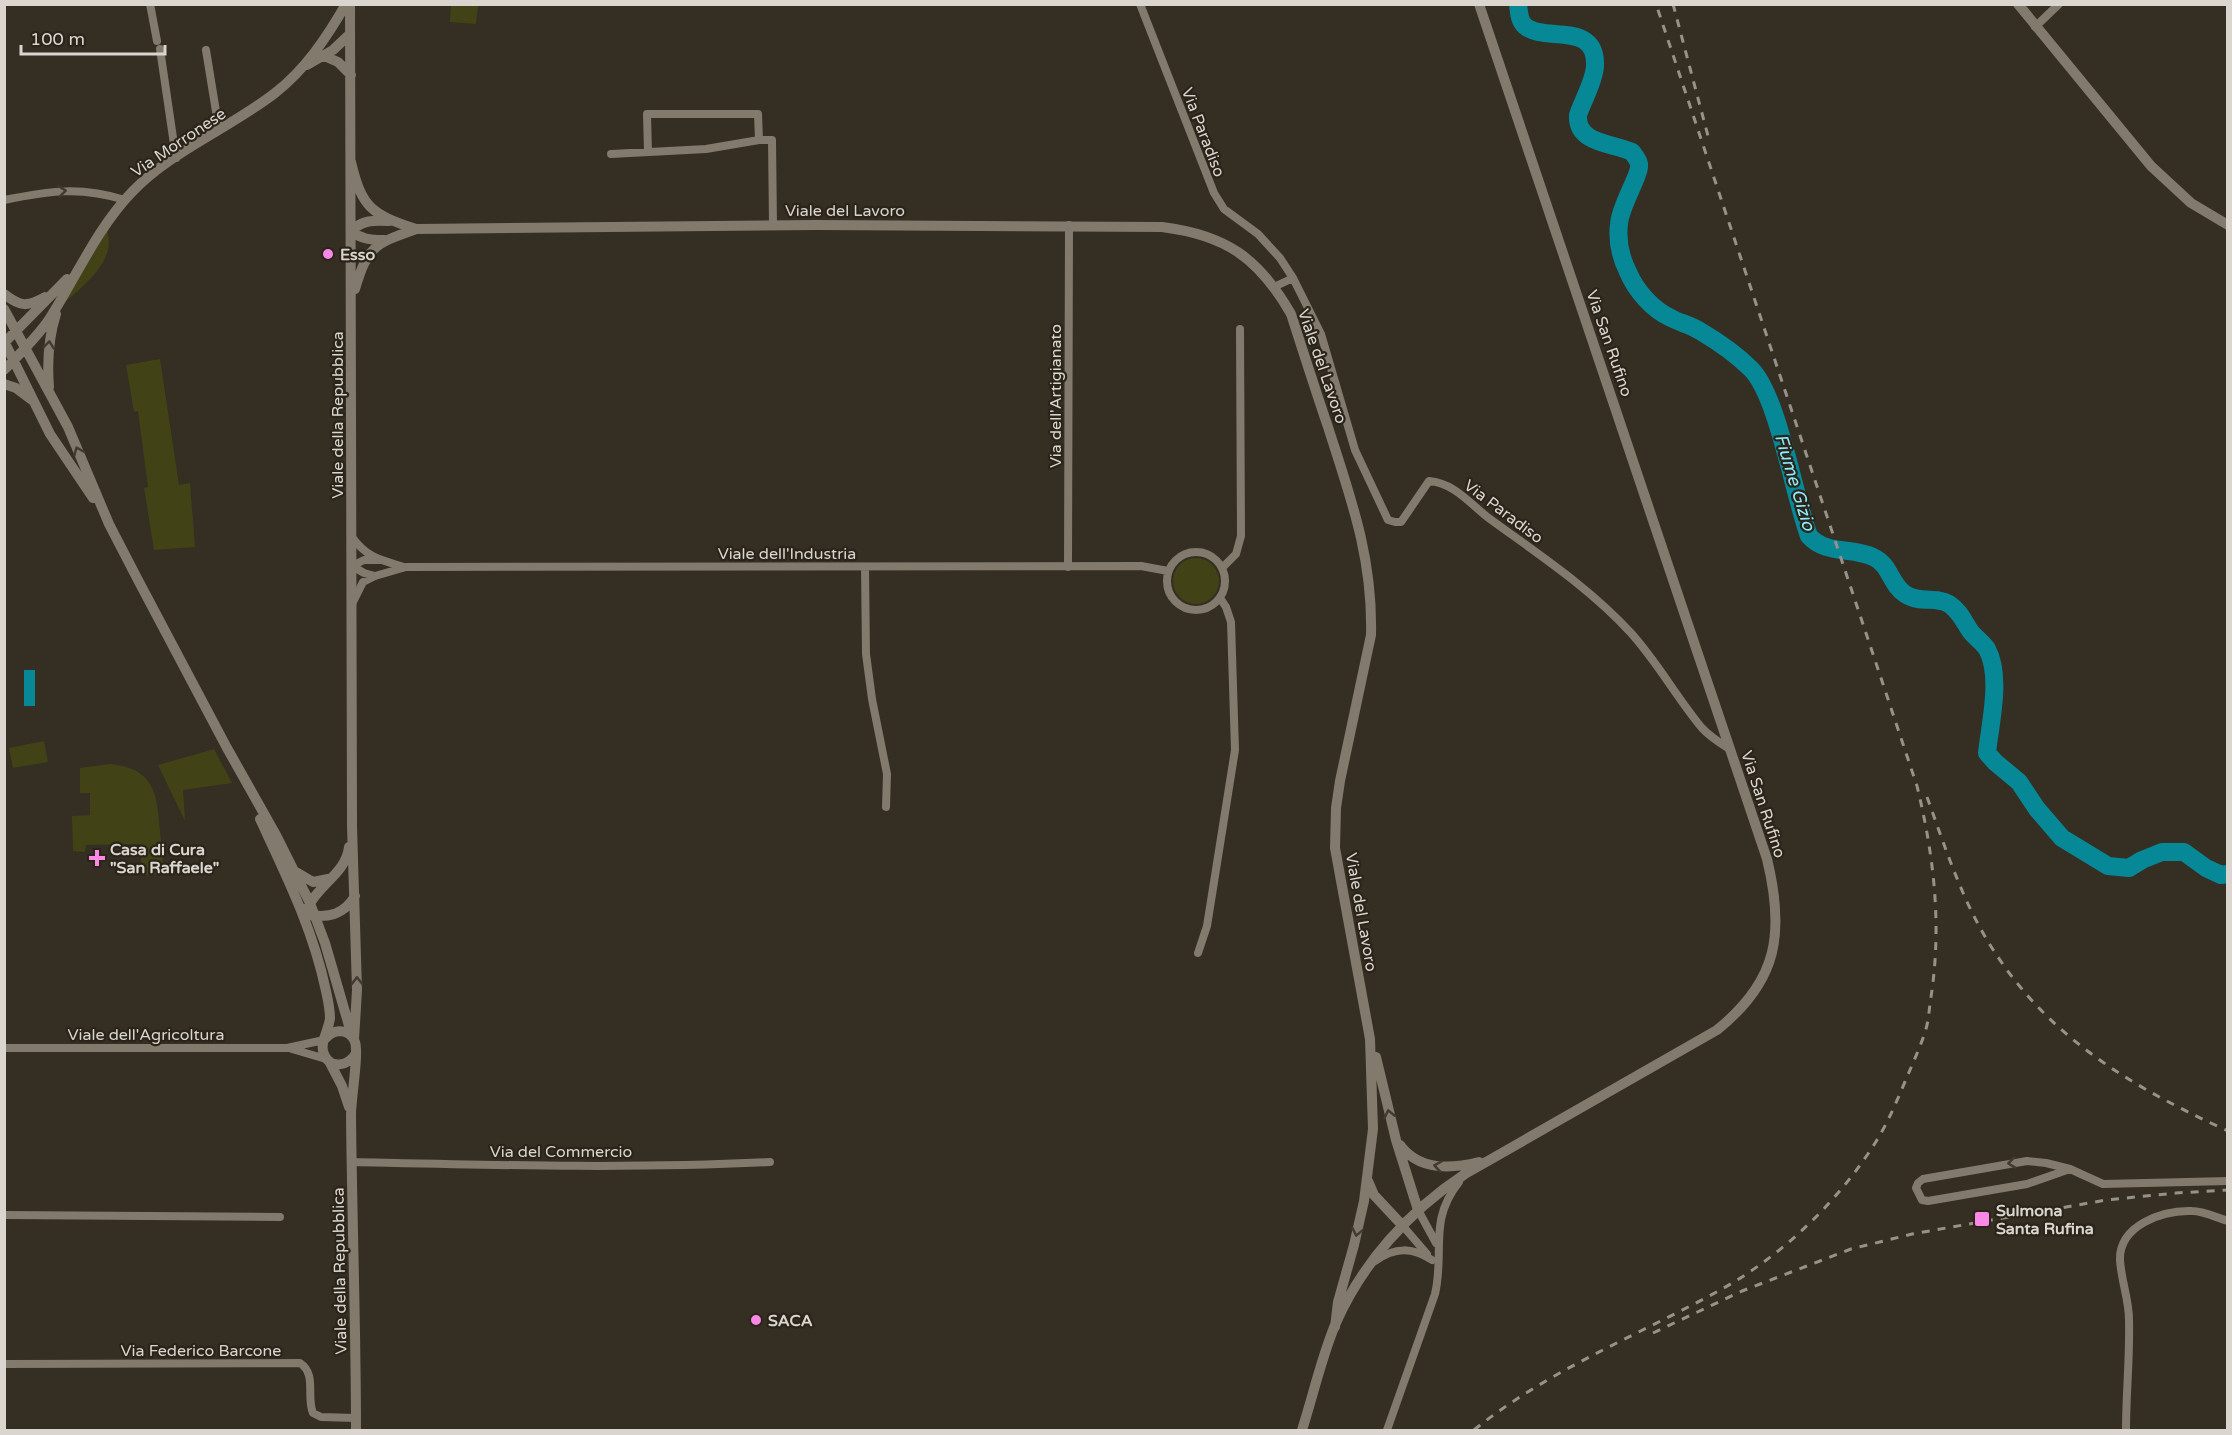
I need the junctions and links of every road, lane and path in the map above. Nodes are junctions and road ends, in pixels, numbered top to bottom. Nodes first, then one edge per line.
1 (150, 4) edge
2 (348, 4) edge
3 (1140, 4) edge
4 (1479, 4) edge
5 (2018, 4) edge
6 (2059, 4) edge
7 (2035, 27) junction
8 (350, 34) junction
9 (324, 39) junction
10 (206, 50) dead end
11 (324, 56) junction
12 (304, 66) junction
13 (351, 75) junction
14 (219, 130) junction
15 (759, 140) junction
16 (648, 152) junction
17 (611, 154) dead end
18 (176, 158) junction
19 (351, 162) junction
20 (4, 200) edge
21 (125, 200) junction
22 (389, 221) junction
23 (773, 225) junction
24 (1069, 225) junction
25 (2228, 225) edge
26 (416, 229) junction
27 (351, 231) junction
28 (385, 240) junction
29 (1293, 278) junction
30 (1276, 286) junction
31 (4, 294) edge
32 (59, 295) junction
33 (351, 300) junction
34 (4, 309) edge
35 (1240, 329) dead end
36 (17, 332) junction
37 (5, 342) edge
38 (25, 347) junction
39 (14, 360) junction
40 (4, 370) edge
41 (4, 384) edge
42 (50, 394) junction
43 (35, 403) junction
44 (109, 524) junction
45 (352, 537) junction
46 (381, 560) junction
47 (352, 566) junction
48 (406, 567) junction
49 (866, 567) junction
50 (1068, 567) junction
51 (1222, 568) junction
52 (1168, 571) junction
53 (375, 576) junction
54 (1220, 598) junction
55 (352, 604) junction
56 (227, 748) junction
57 (1731, 750) junction
58 (886, 807) dead end
59 (352, 826) junction
60 (293, 868) junction
61 (334, 876) junction
62 (355, 896) junction
63 (310, 903) junction
64 (310, 915) junction
65 (1198, 953) dead end
66 (353, 1038) junction
67 (325, 1039) junction
68 (1370, 1039) junction
69 (287, 1047) junction
70 (4, 1048) edge
71 (356, 1053) junction
72 (327, 1060) junction
73 (351, 1112) junction
74 (1396, 1140) junction
75 (1488, 1160) junction
76 (352, 1162) junction
77 (770, 1162) dead end
78 (2070, 1169) junction
79 (1367, 1174) junction
80 (1465, 1174) junction
81 (2228, 1181) edge
82 (1418, 1210) junction
83 (4, 1215) edge
84 (280, 1217) dead end
85 (2228, 1221) edge
86 (1402, 1225) junction
87 (1439, 1253) junction
88 (1432, 1260) junction
89 (1368, 1267) junction
90 (1439, 1273) junction
91 (1335, 1327) junction
92 (4, 1364) edge
93 (356, 1418) junction
94 (356, 1431) edge
95 (1302, 1431) edge
96 (1387, 1431) edge
97 (2127, 1431) edge

1 - 18 street
2 - 8 street, Viale della Repubblica
2 - 9 street, Via Morronese
3 - 29 street, Via Paradiso
4 - 57 street, Via San Rufino
5 - 7 street
6 - 7 street
7 - 25 street
8 - 9 street
8 - 11 street, Via Morronese
8 - 13 street, Viale della Repubblica
9 - 12 street, Via Morronese
10 - 14 street
11 - 12 street, Via Morronese
11 - 13 street
12 - 14 street, Via Morronese
13 - 19 street, Viale della Repubblica
14 - 18 street, Via Morronese
15 - 16 street
15 - 16 street
15 - 23 street
16 - 17 street
18 - 21 street, Via Morronese
19 - 22 street
19 - 27 street, Viale della Repubblica
20 -> 21 street
21 - 32 street, Via Morronese
22 - 26 street
22 - 27 street
23 - 24 street, Viale del Lavoro
23 - 26 street, Viale del Lavoro
24 - 30 street, Viale del Lavoro
24 - 50 street, Via dell'Artigianato
26 - 28 street
27 - 28 street
27 - 33 street, Viale della Repubblica
28 - 33 street
29 - 30 street
29 - 57 street, Via Paradiso
30 - 68 street, Viale del Lavoro
31 - 32 street, Via Morronese
32 - 36 street, Via Morronese
32 - 38 street, Via Morronese
42 -> 32 street, Via Morronese
33 - 45 street, Viale della Repubblica
34 - 36 street
35 - 51 street
36 - 37 street, Via Morronese
36 - 38 street
37 - 39 street
38 - 39 street, Via Morronese
38 - 42 street
39 - 40 street, Via Morronese
39 - 43 street
41 - 43 street
44 -> 42 street
43 - 44 street
44 - 56 street
45 - 46 street, Viale dell'Industria
45 - 47 street, Viale della Repubblica
46 - 47 street, Viale dell'Industria
46 - 48 street, Viale dell'Industria
47 - 53 street
47 - 55 street, Viale della Repubblica
48 - 49 street, Viale dell'Industria
48 - 53 street, Viale dell'Industria
49 - 50 street, Viale dell'Industria
49 - 58 street
50 - 52 street, Viale dell'Industria
51 - 52 street
51 - 54 street
52 - 54 street
53 - 55 street
54 - 65 street
55 - 59 street, Viale della Repubblica
56 - 60 street
56 - 64 street
57 - 75 street, Via San Rufino
59 - 61 street, Viale della Repubblica
59 - 62 street, Viale della Repubblica
60 - 61 street
60 - 63 street
61 - 63 street, Viale della Repubblica
62 - 64 street
66 -> 62 street, Viale della Repubblica
63 - 64 street
64 - 66 street
64 - 67 street
66 - 67 street
66 - 71 street
67 - 69 street, Viale dell'Agricoltura
67 - 72 street
74 -> 68 street, Viale del Lavoro
68 - 79 street, Viale del Lavoro
69 - 70 street, Viale dell'Agricoltura
69 - 72 street, Viale dell'Agricoltura
71 - 72 street
71 - 73 street, Viale della Repubblica
72 - 73 street, Viale della Repubblica
73 - 76 street, Viale della Repubblica
75 -> 74 street
74 - 82 street, Viale del Lavoro
75 - 80 street, Via San Rufino
76 - 77 street, Via del Commercio
76 - 93 street, Viale della Repubblica
78 -> 78 street
78 - 81 street
79 - 86 street
79 -> 91 street, Viale del Lavoro
80 - 82 street, Via San Rufino
80 - 87 street
82 - 86 street, Via San Rufino
82 - 87 street
83 - 84 street
85 - 97 street
86 - 88 street
86 - 89 street, Via San Rufino
87 - 90 street
88 - 89 street
88 - 90 street
89 - 91 street, Via San Rufino
90 - 96 street
91 - 95 street, Via San Rufino
92 - 93 street, Via Federico Barcone
93 - 94 street, Viale della Repubblica

